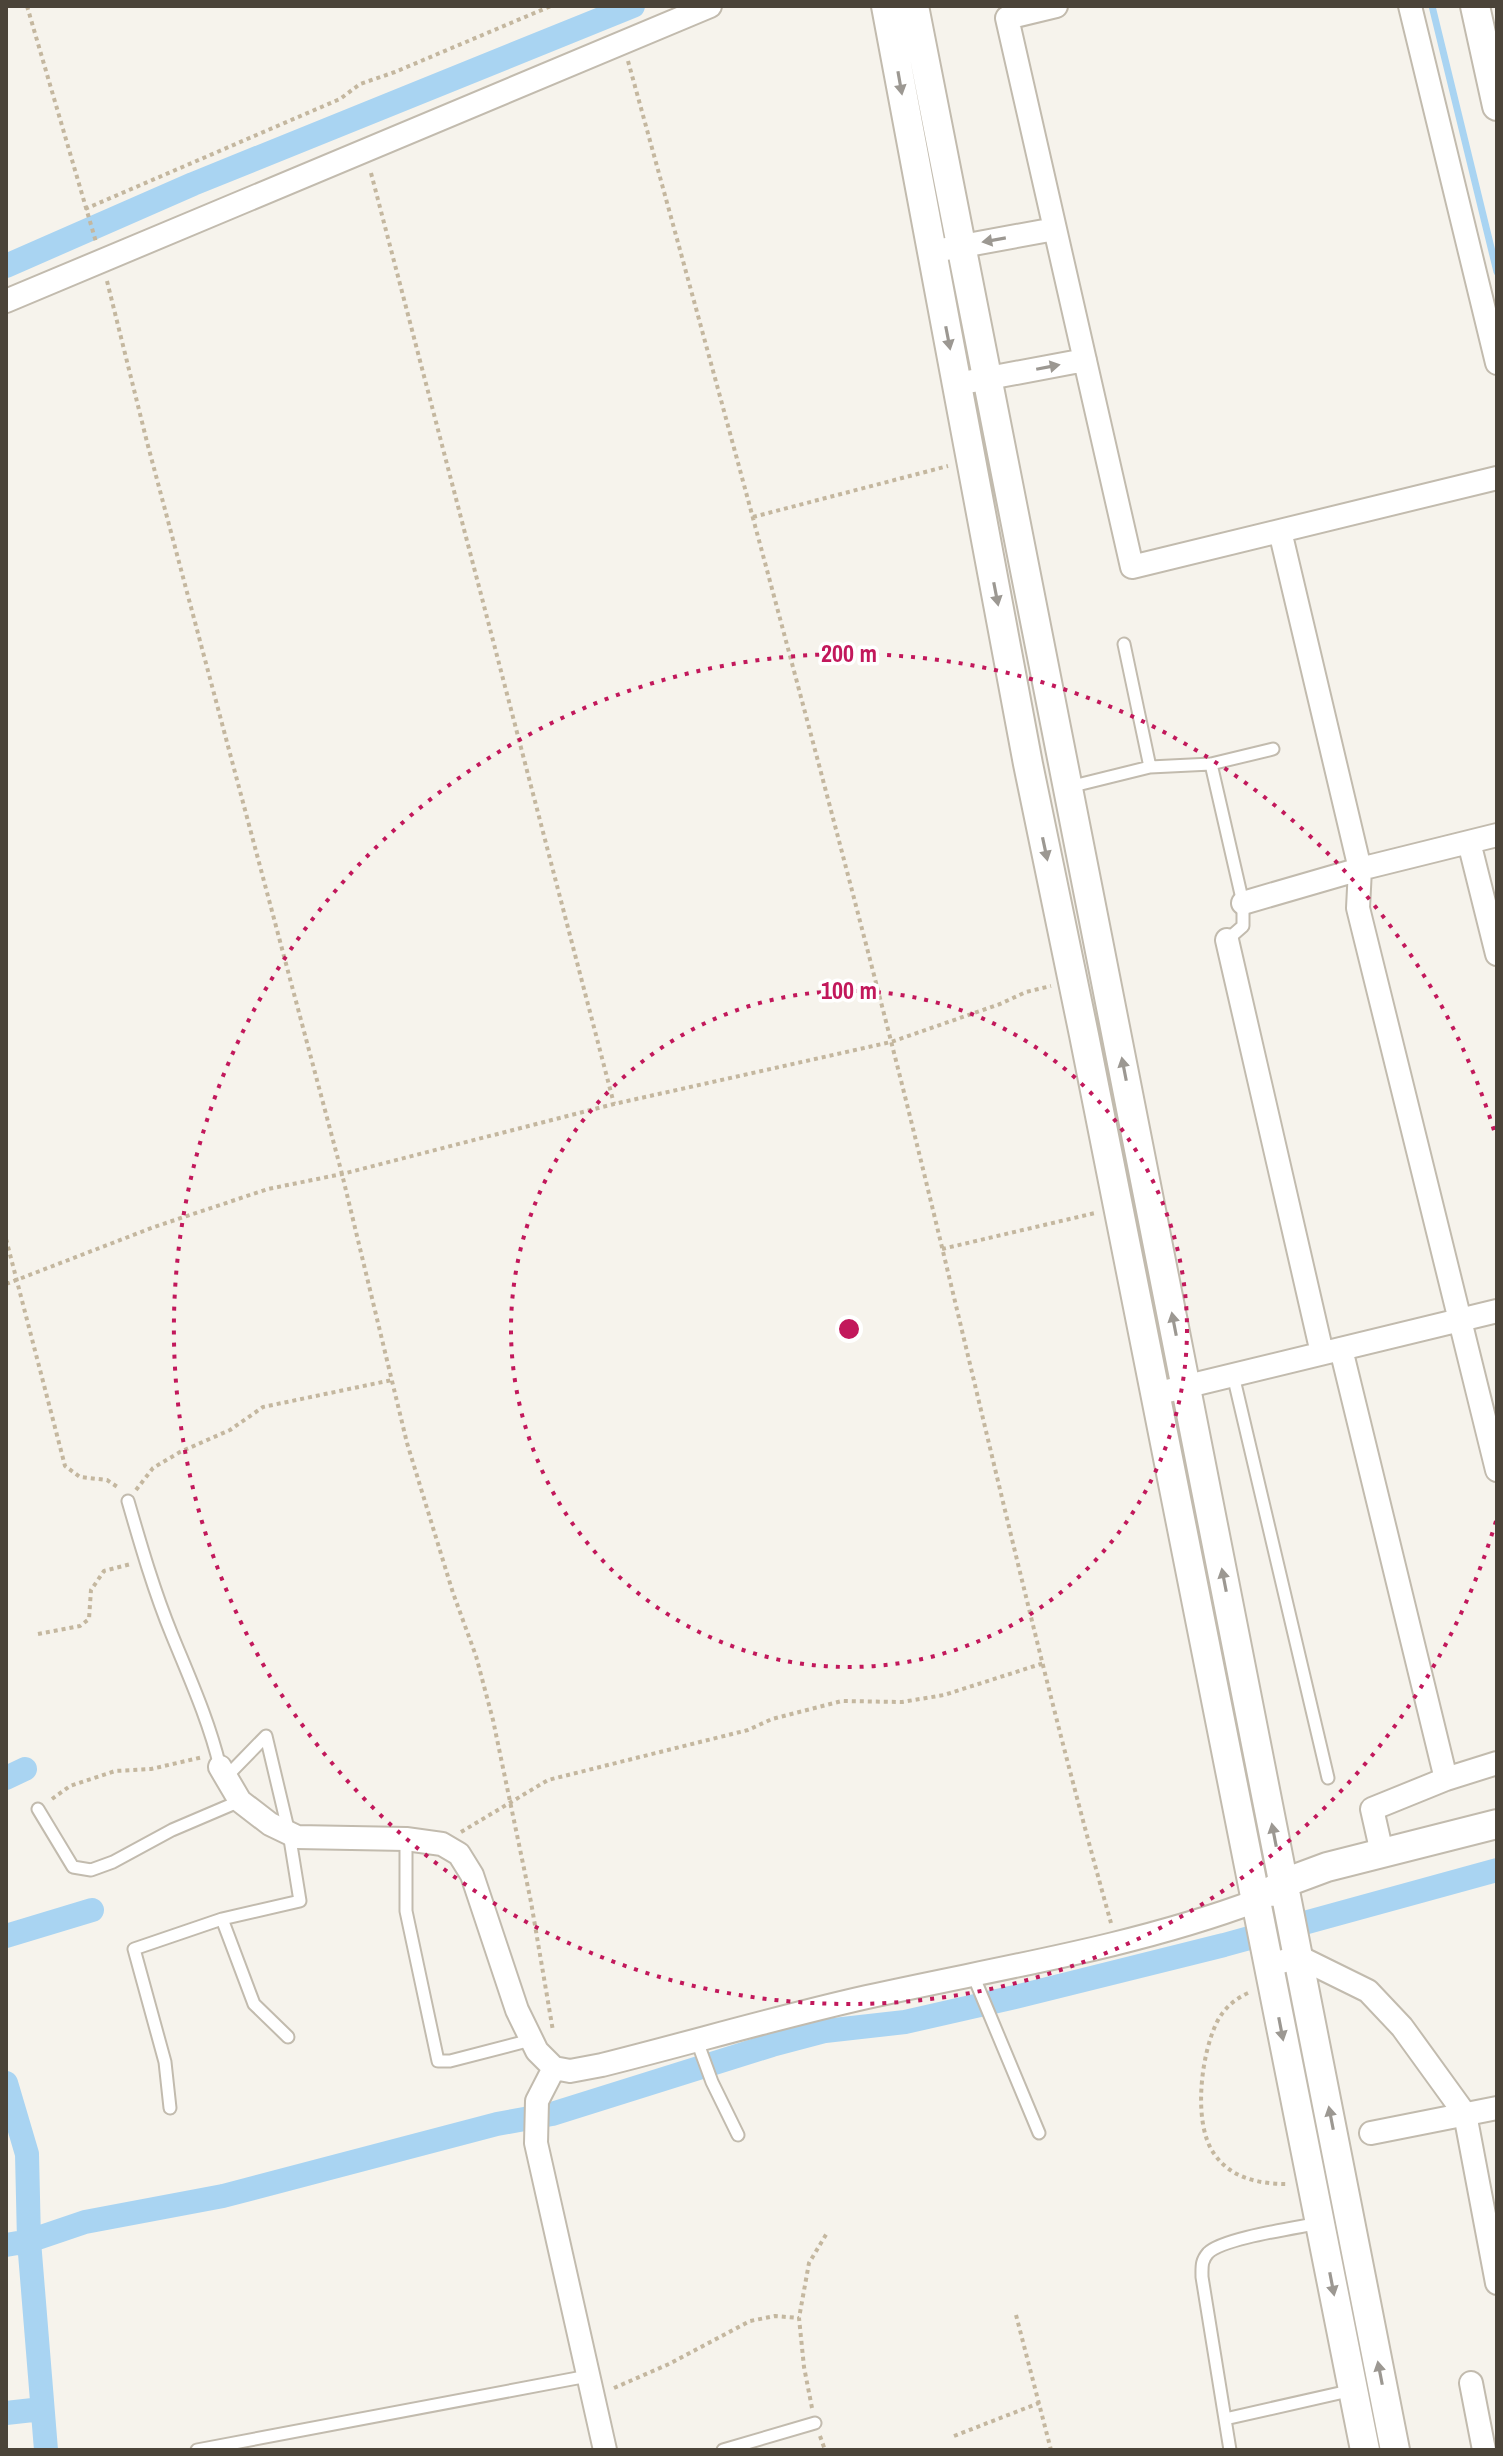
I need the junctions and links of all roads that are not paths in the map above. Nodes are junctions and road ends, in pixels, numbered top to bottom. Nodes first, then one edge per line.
1 (710, 6) edge
2 (886, 6) edge
3 (914, 6) edge
4 (1056, 6) edge
5 (1410, 6) edge
6 (1475, 6) edge
7 (1497, 106) edge
8 (1055, 229) junction
9 (961, 246) junction
10 (932, 251) junction
11 (6, 301) edge
12 (1085, 360) junction
13 (1497, 363) edge
14 (987, 378) junction
15 (957, 384) junction
16 (1497, 478) edge
17 (1280, 531) junction
18 (1124, 644) dead end
19 (1273, 749) dead end
20 (1211, 764) junction
21 (1150, 767) junction
22 (1068, 787) junction
23 (1034, 794) junction
24 (1497, 835) edge
25 (1469, 842) junction
26 (1360, 869) junction
27 (1243, 903) junction
28 (1227, 940) joint
29 (1497, 954) edge
30 (1497, 1311) edge
31 (1461, 1320) junction
32 (1332, 1351) junction
33 (1233, 1375) junction
34 (1186, 1386) junction
35 (1155, 1394) junction
36 (1497, 1470) edge
37 (128, 1501) road end
38 (1497, 1763) edge
39 (221, 1766) junction
40 (1328, 1778) dead end
41 (1446, 1779) junction
42 (240, 1801) junction
43 (38, 1809) road end
44 (1497, 1824) edge
45 (289, 1833) junction
46 (406, 1839) junction
47 (1382, 1853) junction
48 (1284, 1883) junction
49 (1258, 1910) junction
50 (222, 1919) junction
51 (1297, 1949) junction
52 (1269, 1966) junction
53 (977, 1982) junction
54 (288, 2037) dead end
55 (531, 2040) junction
56 (699, 2047) junction
57 (554, 2068) junction
58 (170, 2108) dead end
59 (1497, 2108) edge
60 (1465, 2114) junction
61 (1039, 2133) dead end
62 (1371, 2133) dead end
63 (738, 2135) dead end
64 (1320, 2223) junction
65 (1497, 2283) edge
66 (1471, 2383) dead end
67 (591, 2386) junction
68 (1353, 2390) junction
69 (1225, 2419) junction
70 (815, 2423) road end
71 (197, 2450) edge
72 (605, 2450) edge
73 (723, 2450) edge
74 (1230, 2450) edge
75 (1365, 2450) edge
76 (1395, 2450) edge
77 (1484, 2450) edge

1 - 11 street
2 -> 10 street
3 - 9 street
4 - 8 street
5 - 13 street
6 - 7 street
8 -> 9 street
8 - 12 street
9 - 10 street
9 - 14 street
10 -> 15 street
14 -> 12 street
12 - 17 street
14 - 15 street
14 - 22 street
15 -> 23 street
16 - 17 street
17 - 26 street
18 - 21 lane
19 - 20 lane
20 - 21 lane
20 - 27 lane
21 - 22 lane
22 - 23 street
34 -> 22 street
23 -> 35 street
24 - 25 street
25 - 26 street
25 - 29 street
26 - 27 street
26 - 31 street
27 - 28 lane
28 - 32 street
30 - 31 street
31 - 32 street
31 - 36 street
32 - 33 street
32 - 41 street
33 - 34 street
33 - 40 lane
34 - 35 street
48 -> 34 street
35 - 49 street
37 - 39 lane
38 - 41 street
39 - 42 street
39 - 45 lane
41 - 47 street
42 - 43 lane
42 - 45 street
44 - 47 street
45 - 46 street
45 - 50 lane
46 - 55 street
46 - 55 lane
47 - 48 street
48 - 49 street
48 - 51 street
49 - 52 street
49 - 53 street
50 - 54 lane
50 - 58 lane
51 - 52 street
51 - 60 street
76 -> 51 street
52 -> 64 street
53 - 56 street
53 - 61 lane
55 - 57 street
56 - 57 street
56 - 63 lane
57 - 67 street
59 - 60 street
60 - 62 street
60 - 65 street
64 -> 68 street
64 - 69 lane
66 - 77 street
67 - 71 lane
67 - 72 street
68 - 69 lane
68 - 75 street
69 - 74 lane
70 - 73 lane

